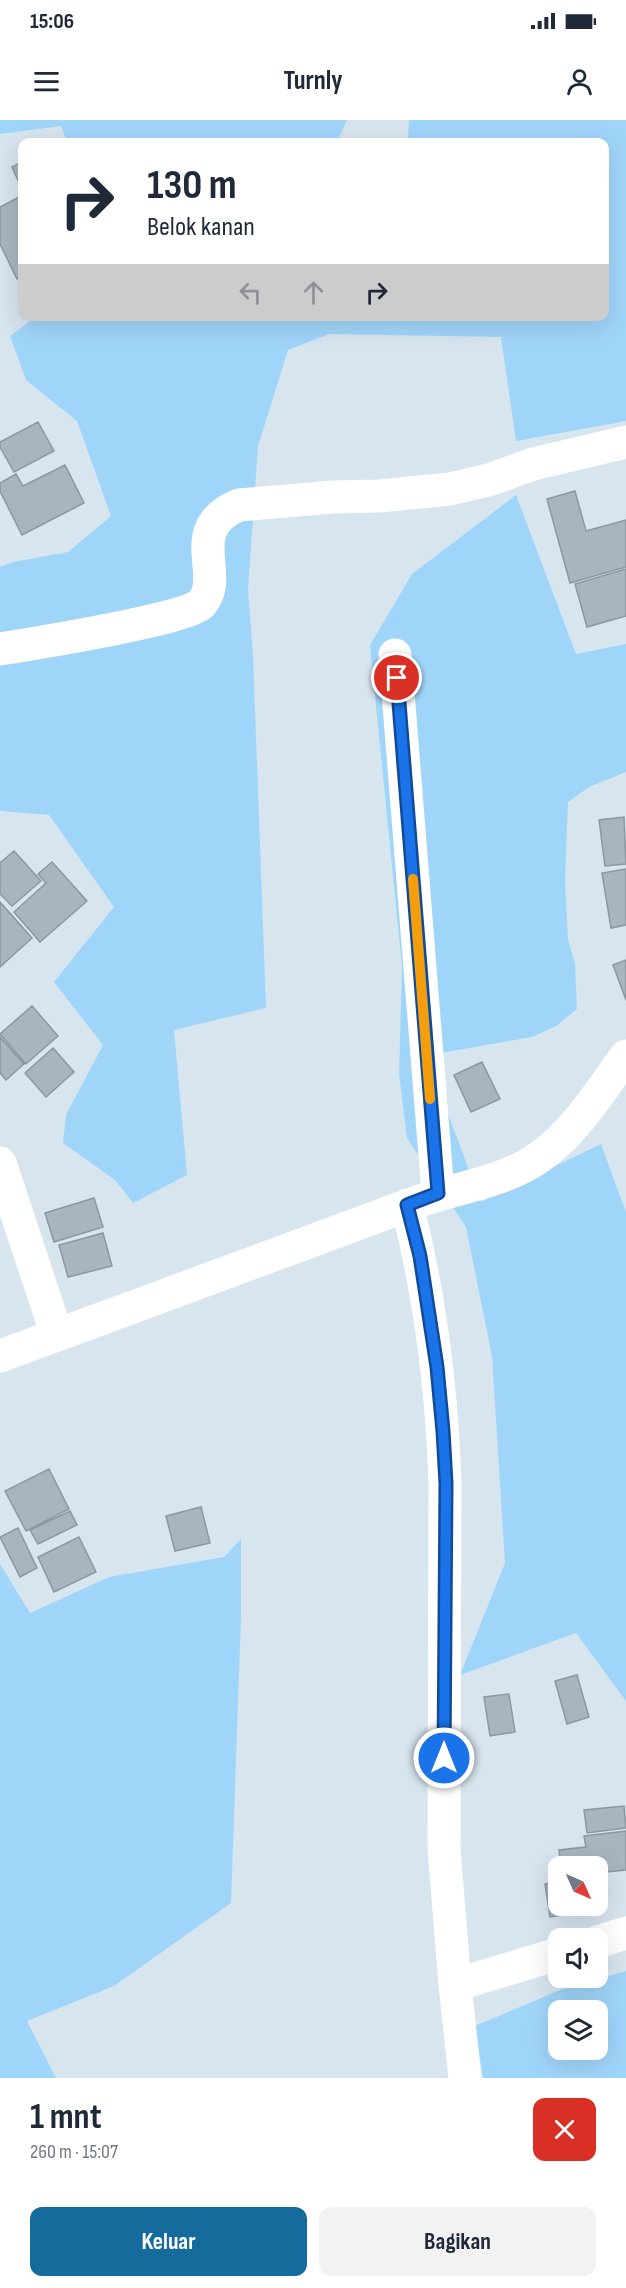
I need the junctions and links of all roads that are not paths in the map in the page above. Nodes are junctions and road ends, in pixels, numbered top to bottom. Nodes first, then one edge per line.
1 (626, 442) edge
2 (0, 649) edge
3 (395, 655) dead end
4 (626, 1056) edge
5 (0, 1163) edge
6 (438, 1193) junction
7 (407, 1205) junction
8 (57, 1335) junction
9 (0, 1356) edge
10 (626, 1933) edge
11 (608, 1939) edge
12 (548, 1957) edge
13 (455, 1985) junction
14 (465, 2078) edge

1 - 2 street
3 - 6 street
4 - 6 street
5 - 8 street
6 - 7 street
7 - 8 street
7 - 13 street
8 - 9 street
10 - 11 street
12 - 13 street
13 - 14 street

